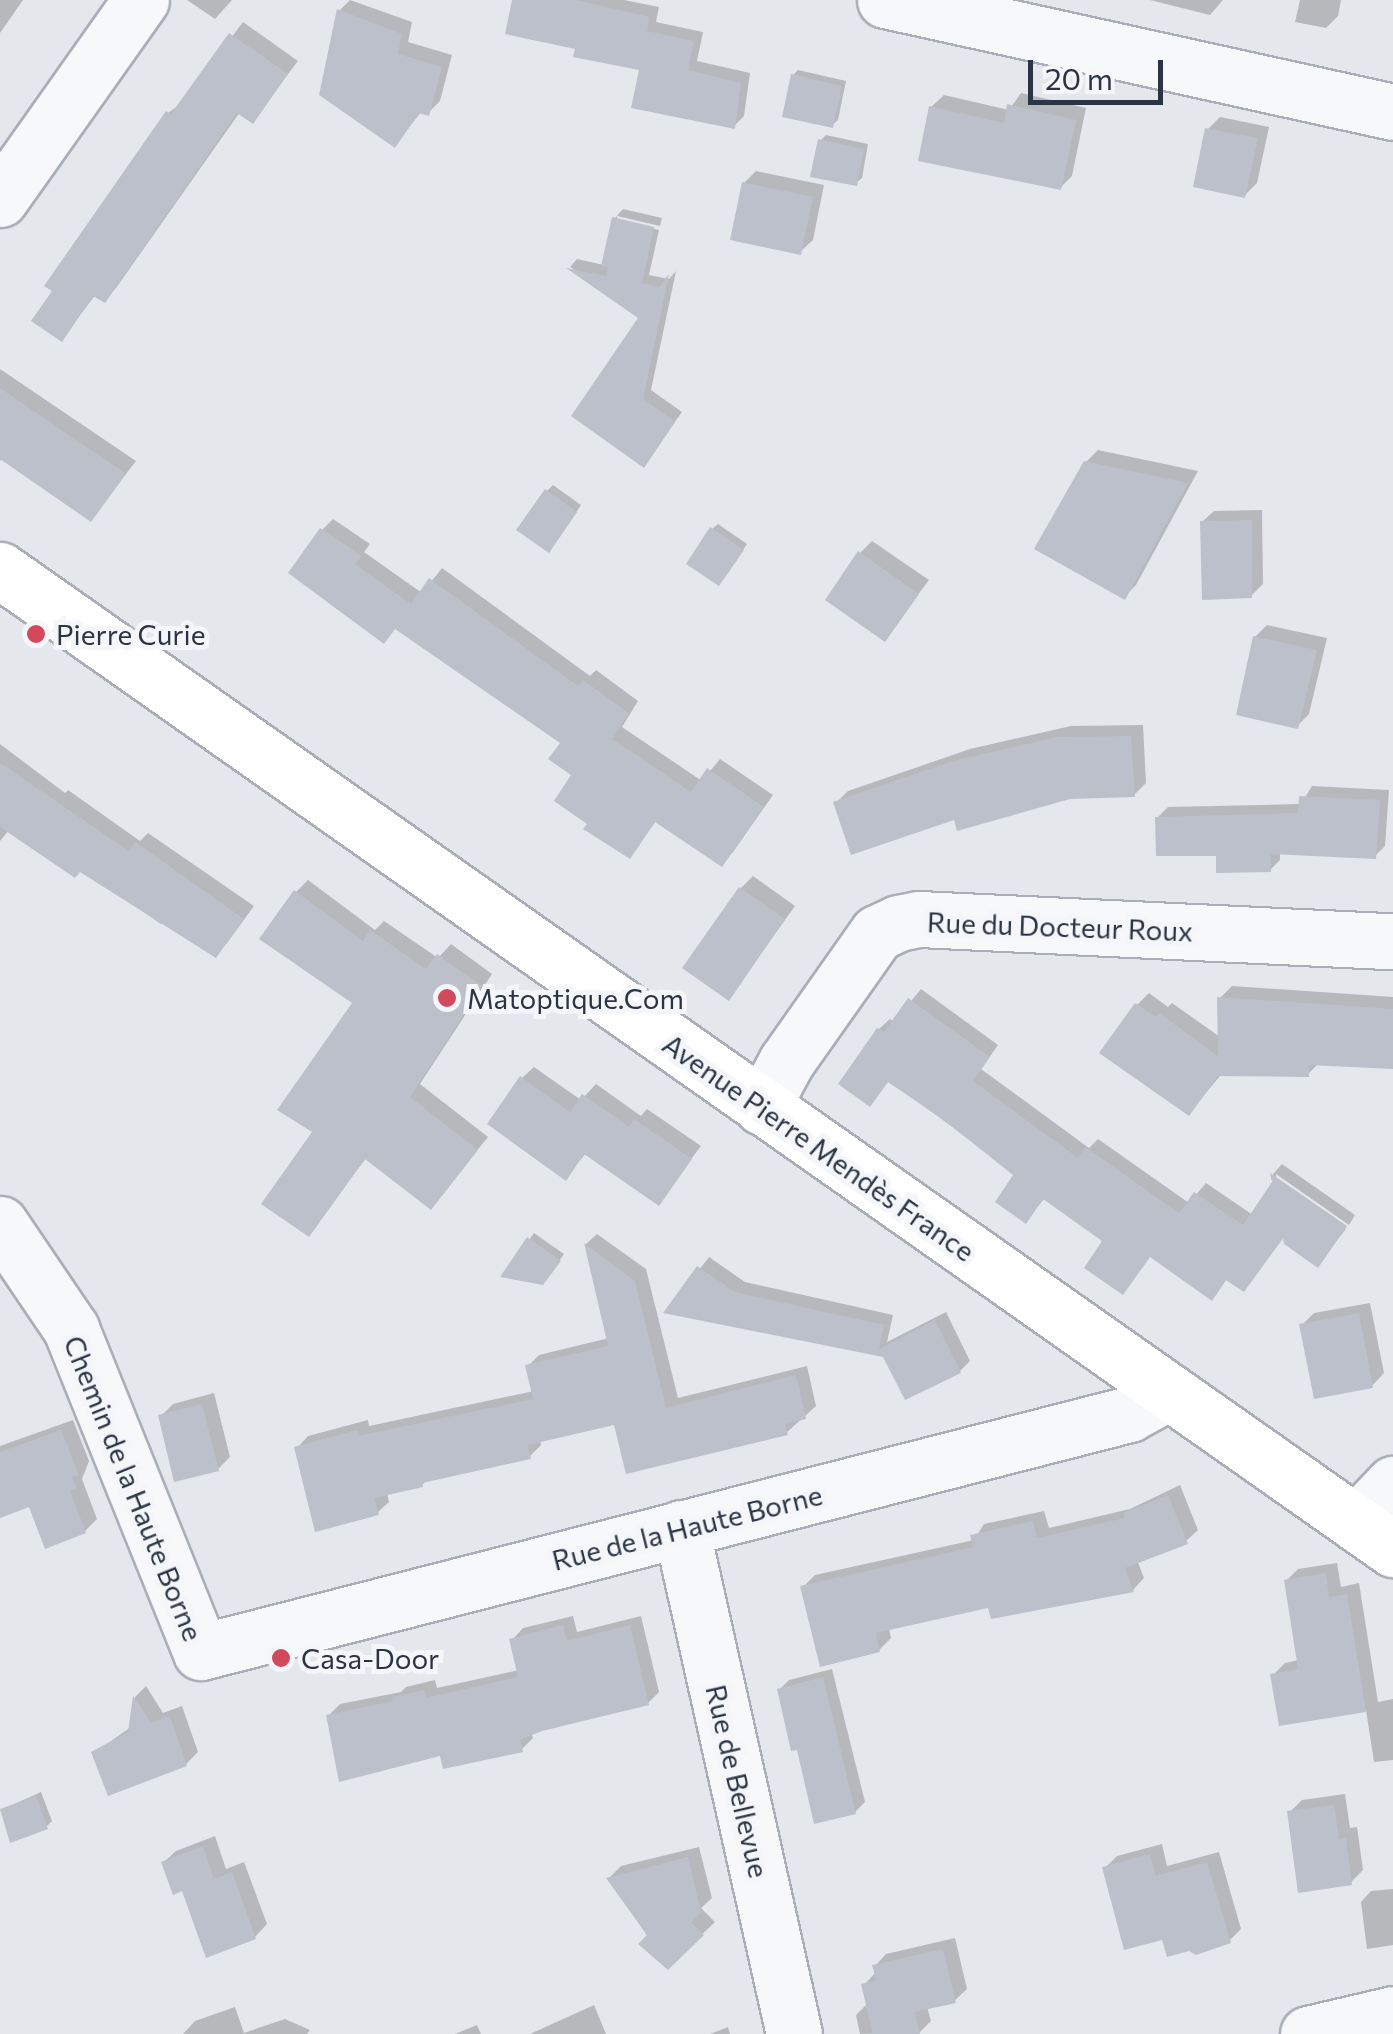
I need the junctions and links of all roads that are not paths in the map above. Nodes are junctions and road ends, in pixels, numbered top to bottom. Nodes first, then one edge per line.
1 (140, 0) edge
2 (885, 0) edge
3 (1393, 112) edge
4 (0, 199) edge
5 (0, 570) edge
6 (1393, 940) edge
7 (762, 1107) junction
8 (0, 1224) edge
9 (1168, 1392) junction
10 (1393, 1484) edge
11 (681, 1528) junction
12 (1375, 1536) edge
13 (201, 1652) joint
14 (1393, 2014) edge
15 (794, 2034) edge
16 (1308, 2034) edge

1 - 4 street
2 - 3 street
5 - 7 main road, Avenue Pierre Mendès France
6 - 7 street, Rue du Docteur Roux
7 - 9 main road, Avenue Pierre Mendès France
8 - 13 street, Chemin de la Haute Borne
9 - 11 street, Rue de la Haute Borne
9 - 12 main road, Avenue Pierre Mendès France
10 - 12 street
11 - 13 street, Rue de la Haute Borne
11 - 15 street, Rue de Bellevue
14 - 16 street

